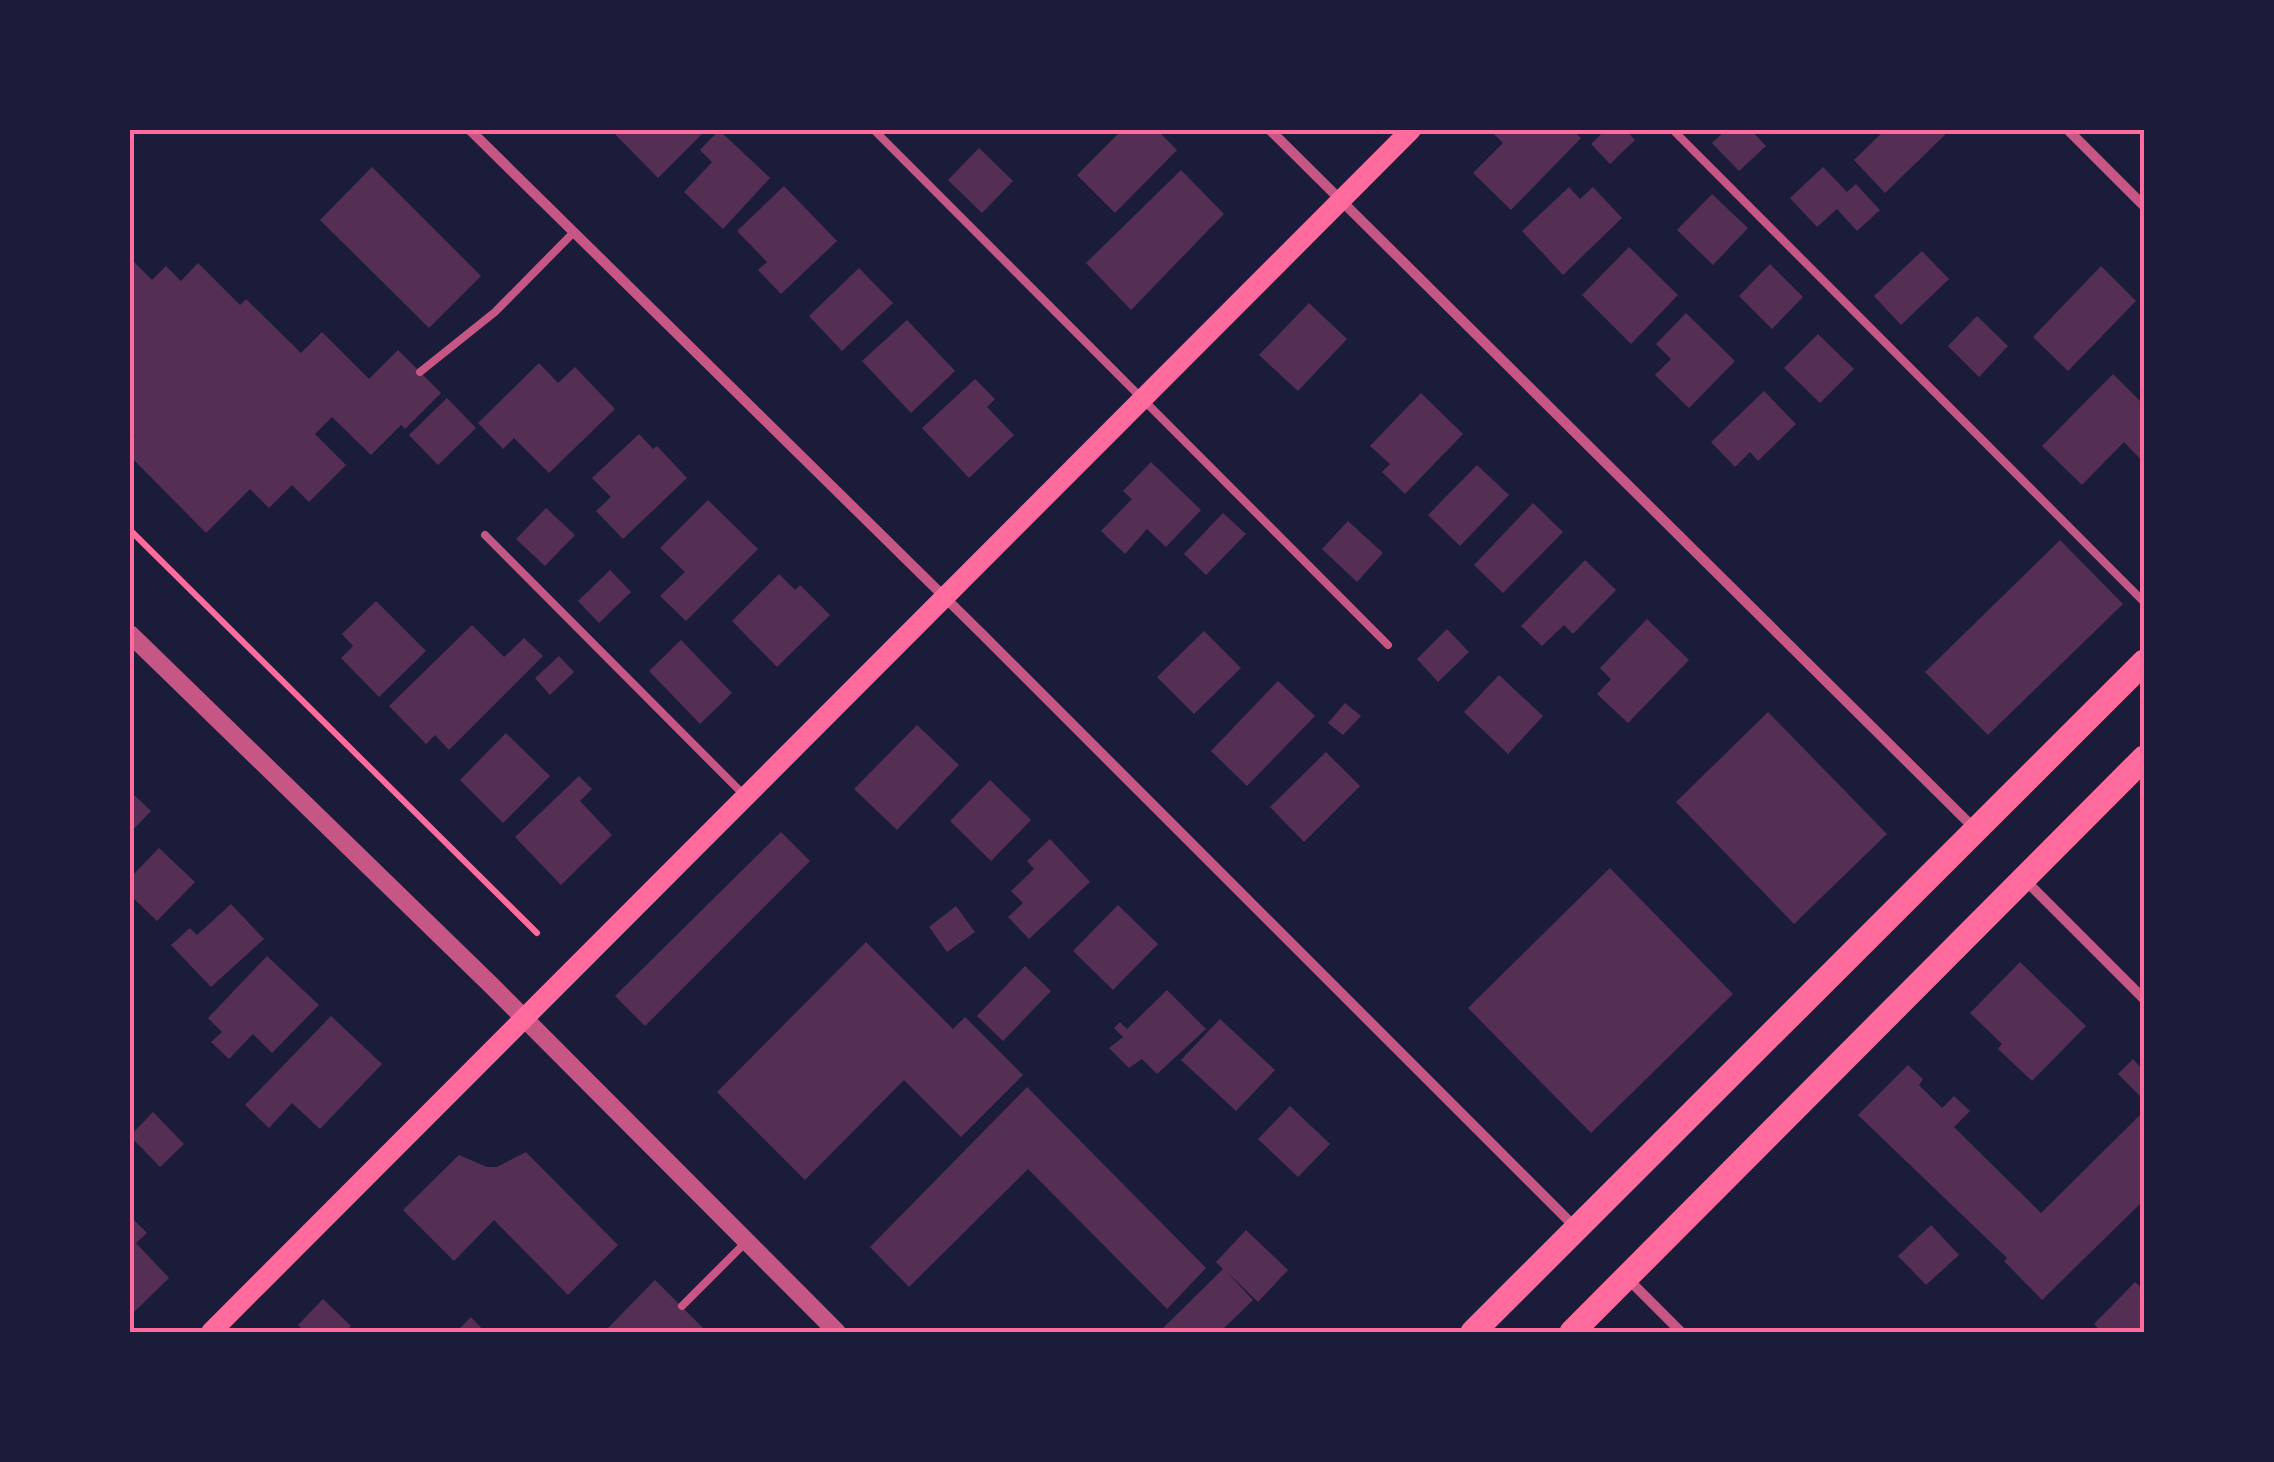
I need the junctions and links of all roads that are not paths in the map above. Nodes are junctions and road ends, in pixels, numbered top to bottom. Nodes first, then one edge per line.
1 (470, 130) edge
2 (874, 130) edge
3 (1270, 130) edge
4 (1411, 130) edge
5 (1673, 130) edge
6 (2068, 130) edge
7 (1342, 200) junction
8 (2144, 206) edge
9 (574, 233) junction
10 (420, 372) dead end
11 (1145, 398) junction
12 (484, 535) dead end
13 (945, 599) junction
14 (2144, 602) edge
15 (130, 634) edge
16 (1388, 645) dead end
17 (2144, 662) edge
18 (2144, 758) edge
19 (745, 796) junction
20 (1976, 831) junction
21 (2024, 879) junction
22 (2144, 999) edge
23 (525, 1019) junction
24 (1576, 1228) junction
25 (746, 1241) junction
26 (1626, 1278) junction
27 (682, 1306) dead end
28 (210, 1332) edge
29 (837, 1332) edge
30 (1473, 1332) edge
31 (1572, 1332) edge
32 (1681, 1332) edge

1 - 9 street
2 - 11 lane
3 - 7 street
4 - 7 main road
5 - 14 lane
6 - 8 street
7 - 11 main road
7 - 20 street
9 - 10 lane
9 - 13 street
11 - 13 main road
11 - 16 lane
12 - 19 lane
13 - 19 main road
13 - 24 street
15 - 23 street
17 - 20 main road
18 - 21 main road
19 - 23 main road
20 - 24 main road
21 - 22 street
21 - 26 main road
23 - 25 street
23 - 28 main road
24 - 30 main road
25 - 27 lane
25 - 29 street
26 - 31 main road
26 - 32 street

